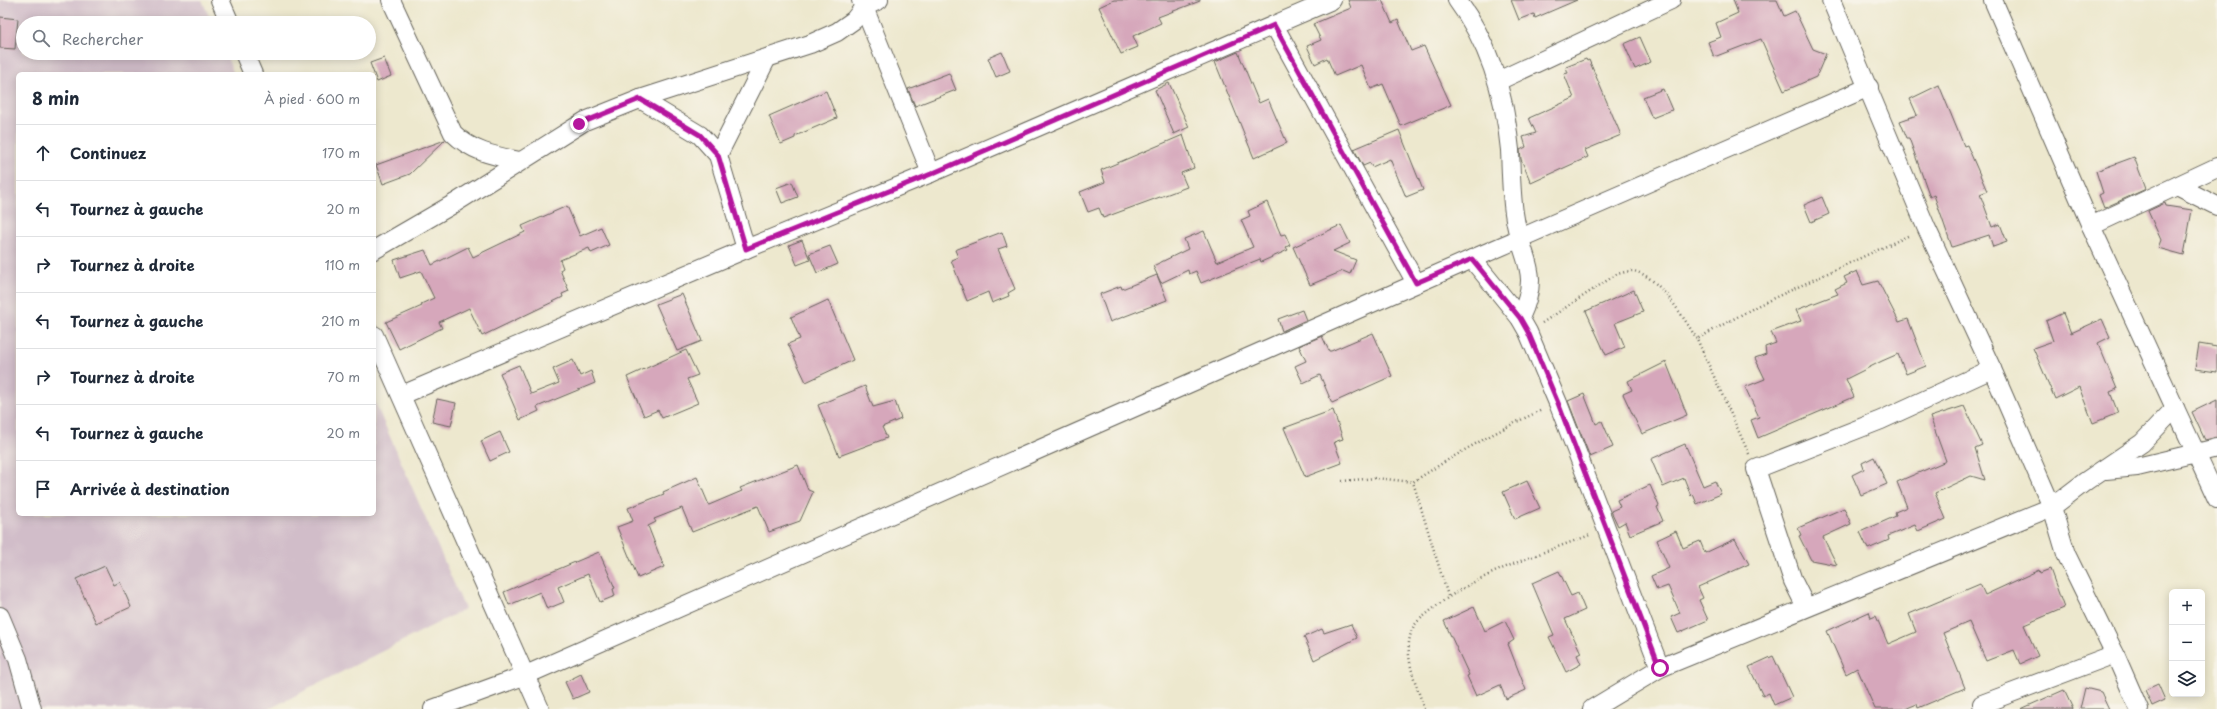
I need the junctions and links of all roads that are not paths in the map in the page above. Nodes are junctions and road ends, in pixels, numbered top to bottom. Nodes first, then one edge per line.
1 (220, 0) edge
2 (392, 0) edge
3 (1332, 0) edge
4 (1458, 0) edge
5 (1671, 0) edge
6 (1831, 0) edge
7 (1993, 0) edge
8 (868, 2) edge
9 (227, 16) edge
10 (1274, 25) junction
11 (767, 58) junction
12 (247, 60) edge
13 (253, 72) edge
14 (1498, 82) junction
15 (1869, 87) junction
16 (640, 99) junction
17 (718, 155) junction
18 (520, 161) junction
19 (2217, 167) edge
20 (931, 174) junction
21 (2177, 186) junction
22 (2217, 206) edge
23 (2091, 226) junction
24 (1519, 238) junction
25 (376, 249) edge
26 (746, 249) junction
27 (1472, 259) junction
28 (1416, 283) junction
29 (1524, 325) junction
30 (376, 339) edge
31 (1992, 370) junction
32 (402, 395) junction
33 (2175, 408) junction
34 (2217, 448) edge
35 (2197, 454) junction
36 (2104, 470) junction
37 (2217, 499) edge
38 (2052, 507) junction
39 (1806, 607) junction
40 (0, 616) edge
41 (2115, 654) junction
42 (1660, 668) junction
43 (526, 675) junction
44 (1979, 707) edge
45 (32, 709) edge
46 (432, 709) edge
47 (540, 709) edge
48 (1592, 709) edge
49 (2139, 709) edge

1 - 9 street
2 - 18 street
3 - 10 street
4 - 14 street
5 - 14 street
6 - 15 street
7 - 23 street
8 - 11 street
8 - 20 street
10 - 20 street
10 - 28 street
11 - 16 street
11 - 17 street
12 - 13 street
14 - 24 street
15 - 24 street
15 - 31 street
16 - 17 street
16 - 18 street
17 - 26 street
18 - 25 street
19 - 21 street
20 - 26 street
21 - 22 street
21 - 23 street
23 - 33 street
24 - 27 street
24 - 29 street
26 - 32 street
27 - 28 street
27 - 29 street
28 - 43 street
29 - 42 street
30 - 32 street
31 - 38 street
31 - 39 street
32 - 43 street
33 - 35 street
33 - 36 street
34 - 35 street
35 - 36 street
35 - 37 street
36 - 38 street
38 - 39 street
38 - 41 street
39 - 42 street
40 - 45 street
41 - 44 street
41 - 49 street
42 - 48 street
43 - 46 street
43 - 47 street

